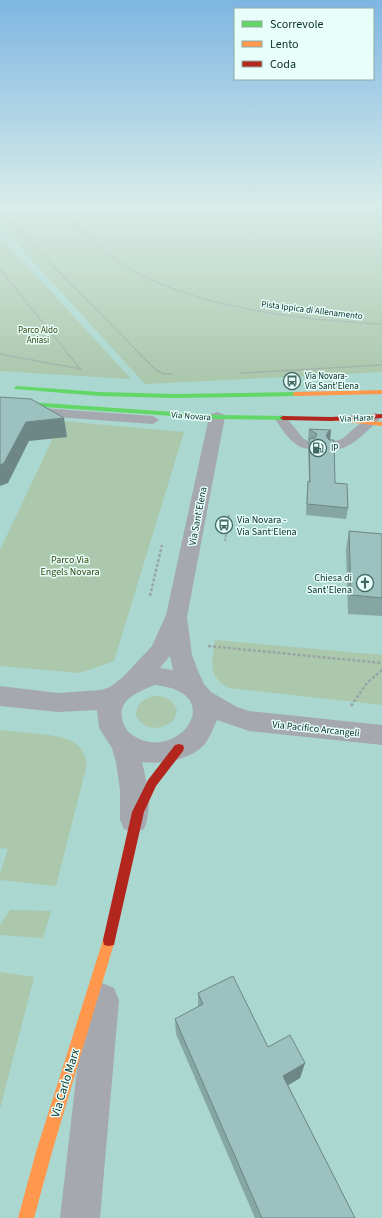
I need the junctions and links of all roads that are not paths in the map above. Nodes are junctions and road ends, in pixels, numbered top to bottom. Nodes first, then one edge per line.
1 (8, 387) dead end
2 (382, 392) edge
3 (175, 396) junction
4 (382, 396) edge
5 (0, 402) edge
6 (309, 403) dead end
7 (236, 408) dead end
8 (0, 409) edge
9 (217, 417) junction
10 (153, 420) dead end
11 (281, 420) junction
12 (331, 420) joint
13 (377, 420) edge
14 (308, 445) edge
15 (332, 446) edge
16 (177, 615) junction
17 (124, 688) junction
18 (199, 694) junction
19 (0, 696) edge
20 (249, 721) junction
21 (382, 735) edge
22 (188, 742) junction
23 (123, 743) junction
24 (134, 823) junction
25 (107, 950) junction
26 (26, 1218) edge
27 (80, 1218) edge

1 - 3 main road, Via Novara
2 - 3 main road, Via Novara
3 - 9 main road
4 - 6 main road
5 - 9 main road, Via Novara
7 - 9 main road
8 - 10 lane
9 - 11 main road, Via Novara
9 - 16 street, Via Sant’Elena
11 - 12 main road, Via Novara
11 - 14 lane
12 - 13 main road, Via Harar
13 - 15 lane
16 - 17 street, Via Sant’Elena
16 - 18 street, Via Sant’Elena
17 - 18 street
17 - 19 street
17 - 23 street
18 - 20 street, Via Pacifico Arcangeli
18 - 22 street
20 - 21 street, Via Pacifico Arcangeli
20 - 22 street, Via Pacifico Arcangeli
22 - 23 street
22 - 24 main road, Via Carlo Marx
23 - 24 street, Via Carlo Marx
24 - 25 main road, Via Carlo Marx
25 - 26 main road, Via Carlo Marx
25 - 27 street, Via Carlo Marx

